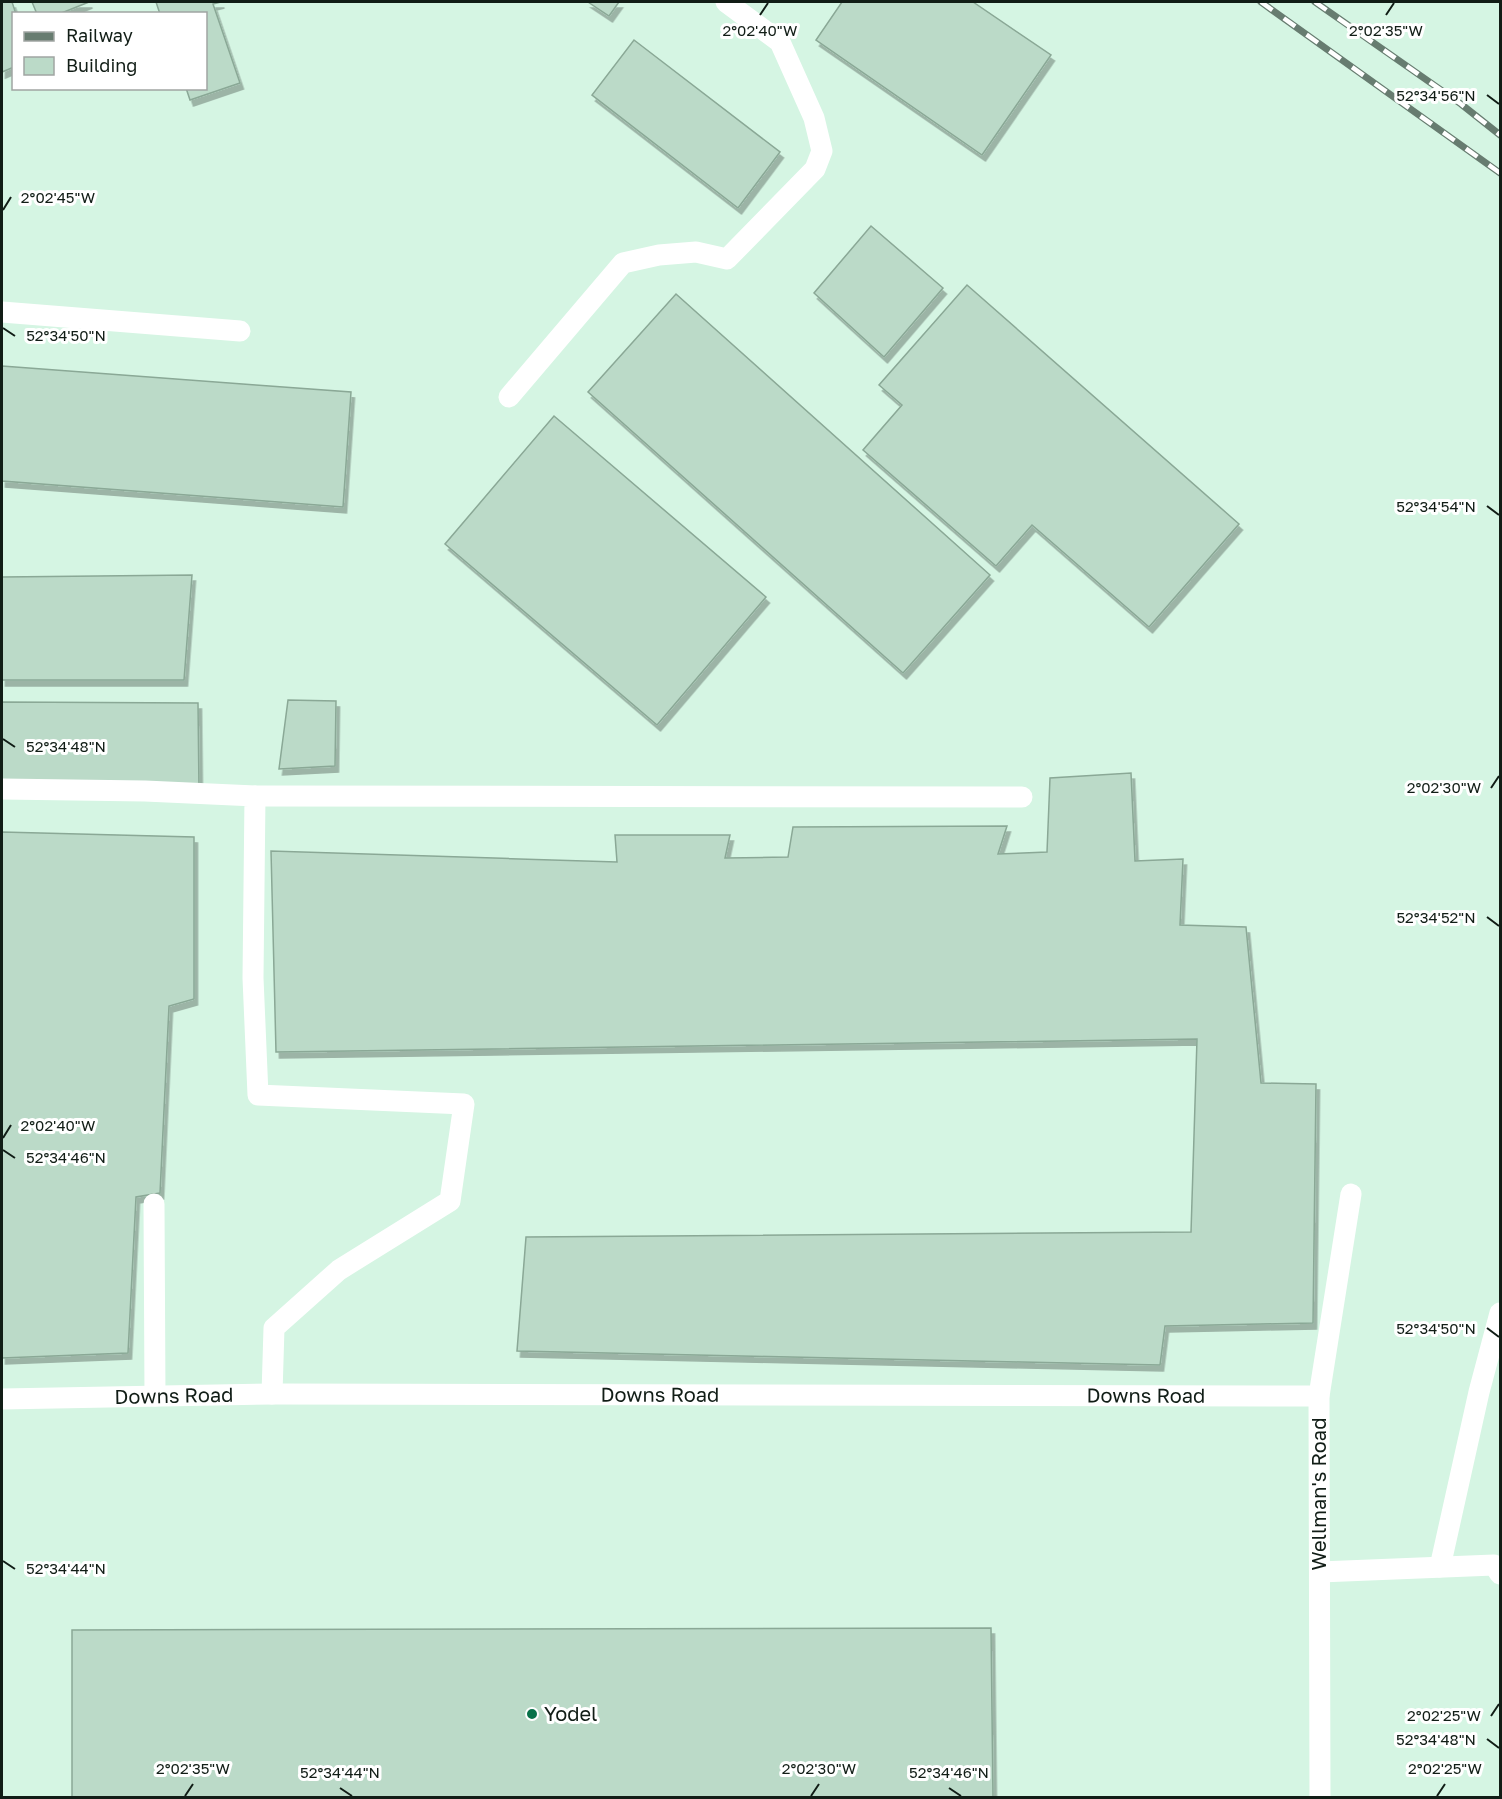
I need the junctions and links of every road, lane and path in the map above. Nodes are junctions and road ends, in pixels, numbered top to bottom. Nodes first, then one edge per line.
1 (726, 2) edge
2 (2, 312) edge
3 (240, 331) dead end
4 (509, 397) dead end
5 (2, 789) edge
6 (255, 796) junction
7 (1022, 797) dead end
8 (1351, 1194) dead end
9 (154, 1204) dead end
10 (1500, 1313) edge
11 (272, 1394) junction
12 (155, 1396) junction
13 (1319, 1396) junction
14 (2, 1399) edge
15 (1440, 1568) junction
16 (1320, 1572) junction
17 (1500, 1574) edge
18 (1320, 1797) edge

1 - 4 lane
2 - 3 lane
5 - 6 lane
6 - 7 lane
6 - 11 lane
8 - 13 lane, Wellman's Road
9 - 12 lane
10 - 15 lane
11 - 12 lane, Downs Road
11 - 13 lane, Downs Road
12 - 14 lane, Downs Road
13 - 16 lane, Wellman's Road
15 - 16 lane
15 - 17 lane
16 - 18 lane, Wellman's Road

